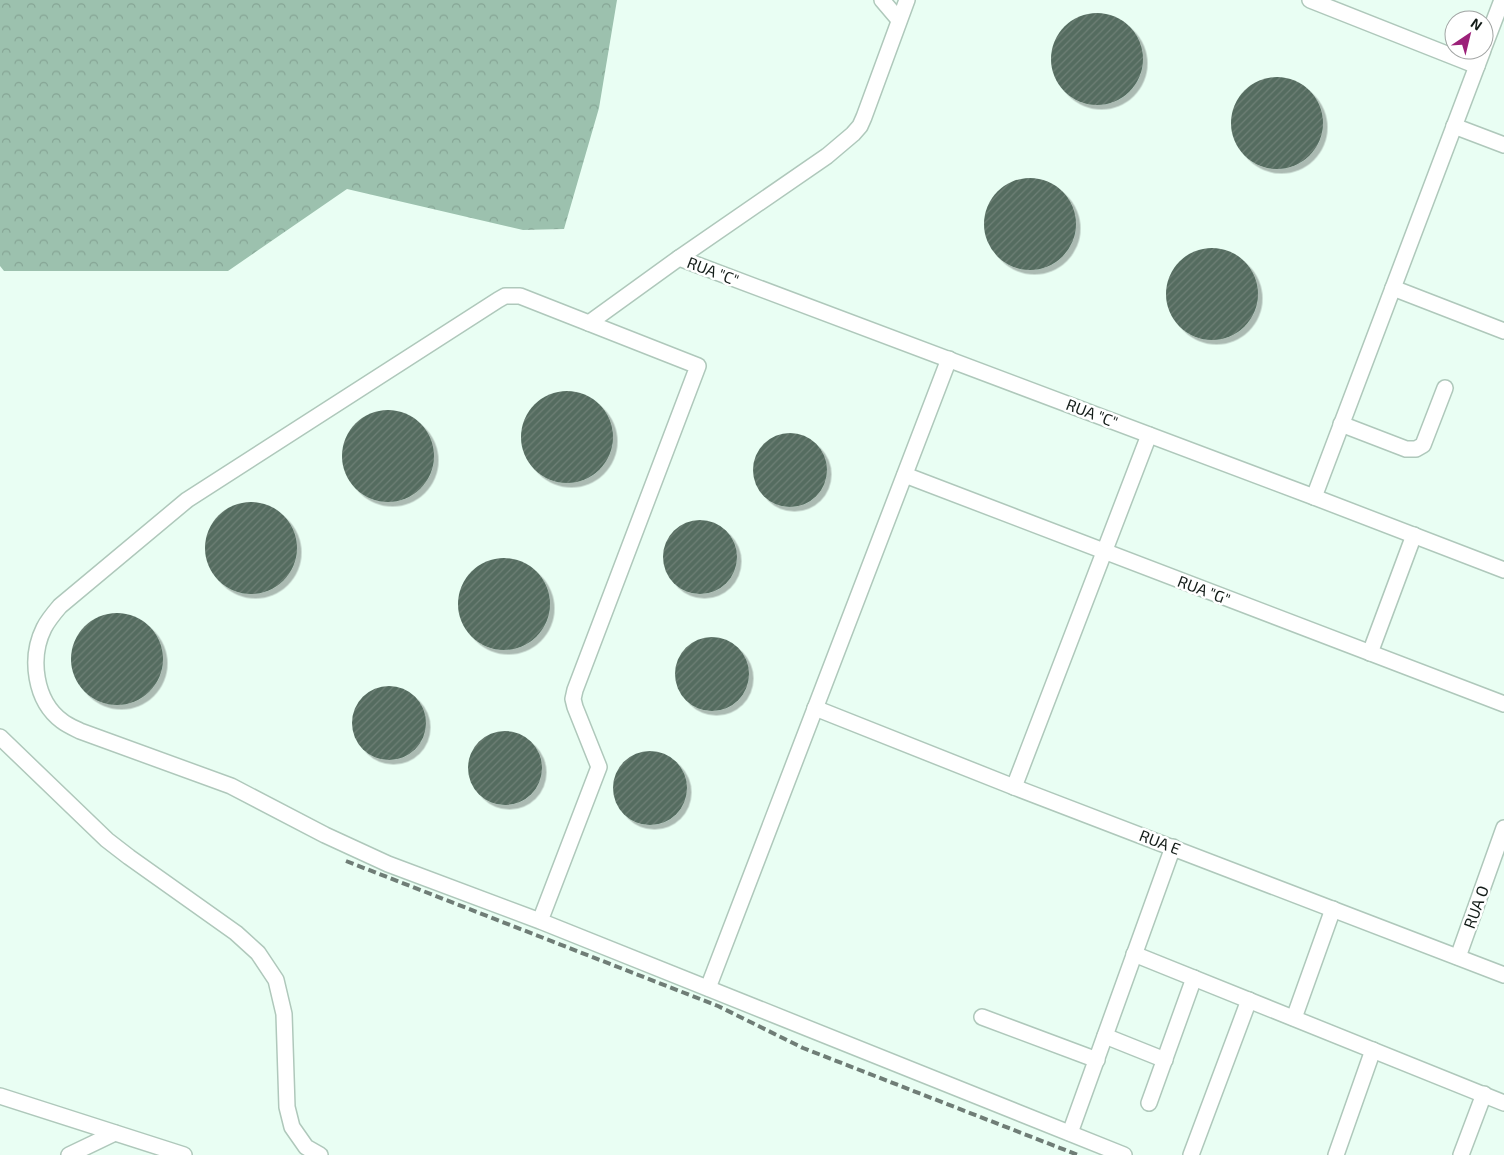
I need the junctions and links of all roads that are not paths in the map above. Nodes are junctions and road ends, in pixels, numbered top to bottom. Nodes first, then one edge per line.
1 (882, 0) edge
2 (907, 0) edge
3 (1310, 0) edge
4 (1502, 0) edge
5 (899, 20) junction
6 (1494, 22) edge
7 (1479, 60) edge
8 (1477, 66) junction
9 (1454, 126) junction
10 (1504, 145) edge
11 (679, 258) junction
12 (1393, 288) junction
13 (589, 323) junction
14 (1504, 331) edge
15 (949, 360) junction
16 (1445, 388) dead end
17 (1341, 424) junction
18 (1149, 435) junction
19 (904, 475) junction
20 (1314, 496) junction
21 (1414, 536) junction
22 (1104, 552) junction
23 (1504, 570) edge
24 (1370, 653) junction
25 (1504, 704) edge
26 (815, 708) junction
27 (0, 737) edge
28 (1014, 787) junction
29 (1504, 828) edge
30 (1173, 847) junction
31 (1333, 909) junction
32 (540, 922) junction
33 (1134, 954) junction
34 (1458, 957) junction
35 (1499, 973) edge
36 (1194, 978) junction
37 (1504, 984) edge
38 (708, 988) junction
39 (1249, 1000) junction
40 (982, 1016) dead end
41 (1294, 1018) junction
42 (1105, 1036) junction
43 (1373, 1050) junction
44 (1096, 1060) junction
45 (1165, 1060) junction
46 (1484, 1094) junction
47 (0, 1096) edge
48 (1149, 1103) dead end
49 (1504, 1103) edge
50 (115, 1133) junction
51 (1070, 1133) junction
52 (69, 1155) edge
53 (184, 1155) edge
54 (320, 1155) edge
55 (1124, 1155) edge
56 (1191, 1155) edge
57 (1336, 1155) edge
58 (1461, 1155) edge

1 - 5 street
2 - 5 street
3 - 8 street
4 - 6 street
5 - 11 street
7 - 8 street
8 - 9 street
9 - 10 street
9 - 12 street
11 - 13 street
11 - 15 street, RUA "C"
12 - 14 street
12 - 17 street
13 - 32 street
13 - 32 street
15 - 18 street, RUA "C"
15 - 19 street
16 - 17 street
17 - 20 street
18 - 20 street, RUA "C"
18 - 22 street
19 - 22 street, RUA "G"
19 - 26 street
20 - 21 street, RUA "C"
21 - 23 street, RUA "C"
21 - 24 street
22 - 24 street, RUA "G"
22 - 28 street
24 - 25 street, RUA "G"
26 - 28 street, RUA E
26 - 38 street
27 - 54 street
28 - 30 street, RUA E
29 - 34 street, RUA O
30 - 31 street, RUA E
30 - 33 street
31 - 34 street, RUA E
31 - 41 street
32 - 38 street
33 - 36 street
33 - 42 street
34 - 35 street, RUA E
35 - 37 street
36 - 39 street
36 - 45 street
38 - 51 street
39 - 41 street
39 - 56 street
40 - 44 street
41 - 43 street
42 - 44 street
42 - 45 street
43 - 46 street
43 - 57 street
44 - 51 street
45 - 48 street
46 - 49 street
46 - 58 street
47 - 50 street
50 - 52 street
50 - 53 street
51 - 55 street

